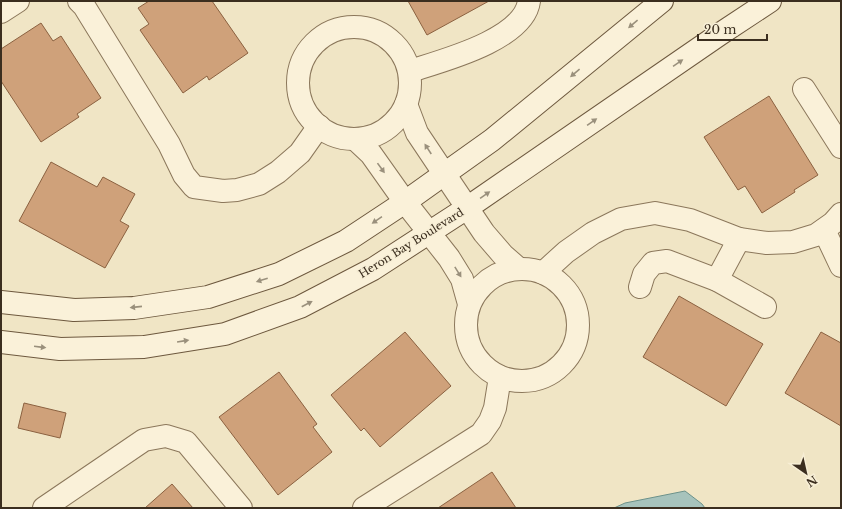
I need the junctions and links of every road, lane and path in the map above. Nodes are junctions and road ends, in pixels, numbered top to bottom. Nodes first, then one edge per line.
1 (18, 1) edge
2 (79, 1) edge
3 (529, 1) edge
4 (662, 1) edge
5 (770, 1) edge
6 (1, 12) edge
7 (410, 71) junction
8 (804, 89) dead end
9 (406, 104) junction
10 (318, 126) junction
11 (355, 139) junction
12 (841, 147) edge
13 (444, 174) junction
14 (405, 202) junction
15 (467, 208) junction
16 (841, 214) edge
17 (824, 230) junction
18 (429, 232) junction
19 (739, 239) junction
20 (841, 266) edge
21 (519, 269) junction
22 (544, 273) junction
23 (717, 280) junction
24 (640, 287) dead end
25 (1, 302) edge
26 (469, 304) junction
27 (766, 307) dead end
28 (1, 342) edge
29 (500, 377) junction
30 (44, 508) edge
31 (241, 508) edge
32 (364, 508) edge

1 - 6 street
2 - 10 street
3 - 7 street
4 -> 13 street
15 -> 5 street, Heron Bay Boulevard
7 - 9 street
7 - 10 street
8 - 12 street
9 - 11 street
13 -> 9 street
10 - 11 street
11 -> 14 street
13 - 14 street
13 - 15 street
14 - 18 street
14 -> 25 street
15 - 18 street, Heron Bay Boulevard
15 - 21 street
16 - 17 street
17 - 19 street
17 - 20 street
18 -> 26 street
28 -> 18 street, Heron Bay Boulevard
19 - 22 street
19 - 23 street
21 - 22 street
21 - 26 street
22 - 29 street
23 - 24 street
23 - 27 street
26 - 29 street
29 - 32 street
30 - 31 street

